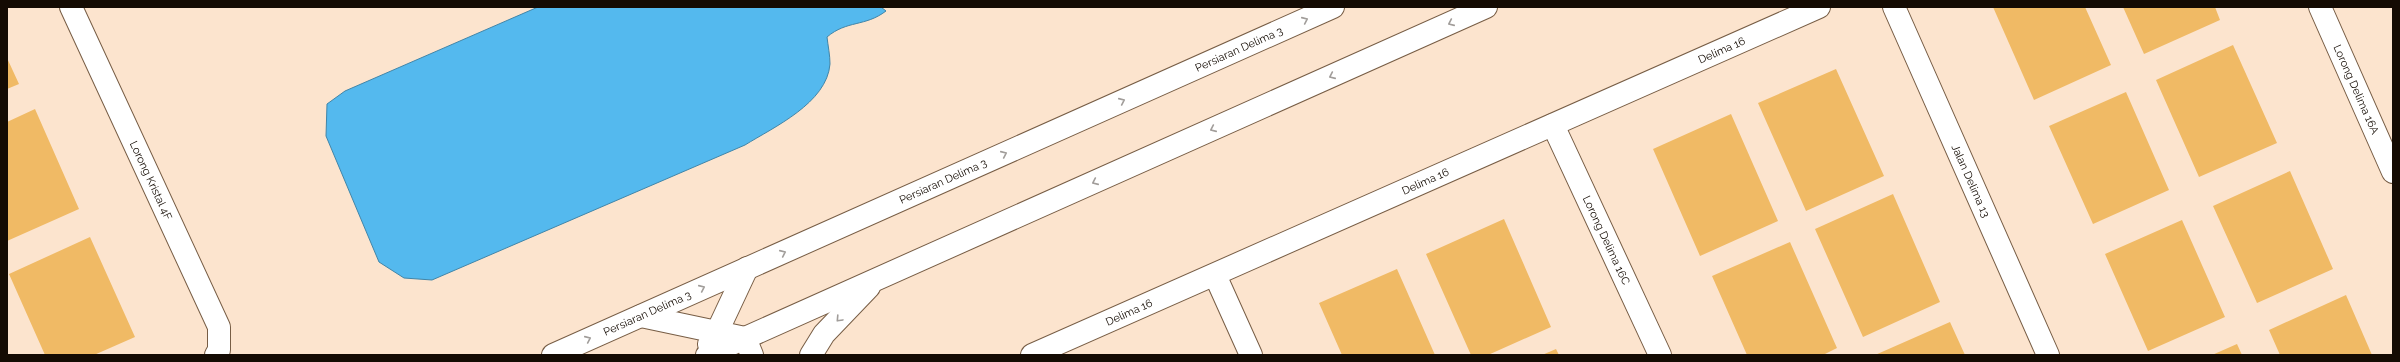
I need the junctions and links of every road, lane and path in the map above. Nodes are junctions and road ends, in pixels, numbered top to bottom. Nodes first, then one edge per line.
1 (71, 7) edge
2 (1333, 7) edge
3 (1486, 7) edge
4 (1819, 7) edge
5 (1894, 7) edge
6 (2320, 7) edge
7 (1553, 125) junction
8 (2393, 172) edge
9 (747, 268) junction
10 (1215, 275) junction
11 (875, 280) junction
12 (641, 316) junction
13 (718, 332) junction
14 (749, 346) edge
15 (216, 355) edge
16 (553, 355) edge
17 (702, 355) edge
18 (706, 355) edge
19 (812, 355) edge
20 (1032, 355) edge
21 (1251, 355) edge
22 (1660, 355) edge
23 (2048, 355) edge

1 - 15 street, Lorong Kristal 4F
9 -> 2 street, Persiaran Delima 3
3 -> 11 street
4 - 7 street, Delima 16
5 - 23 street, Jalan Delima 13
6 - 8 street, Lorong Delima 16A
7 - 10 street, Delima 16
7 - 22 street, Lorong Delima 16C
12 -> 9 street, Persiaran Delima 3
9 - 13 street
10 - 20 street, Delima 16
10 - 21 street
11 - 14 street
11 -> 19 street
12 - 13 street
16 -> 12 street, Persiaran Delima 3
13 - 14 street
13 - 17 street
14 - 18 street

